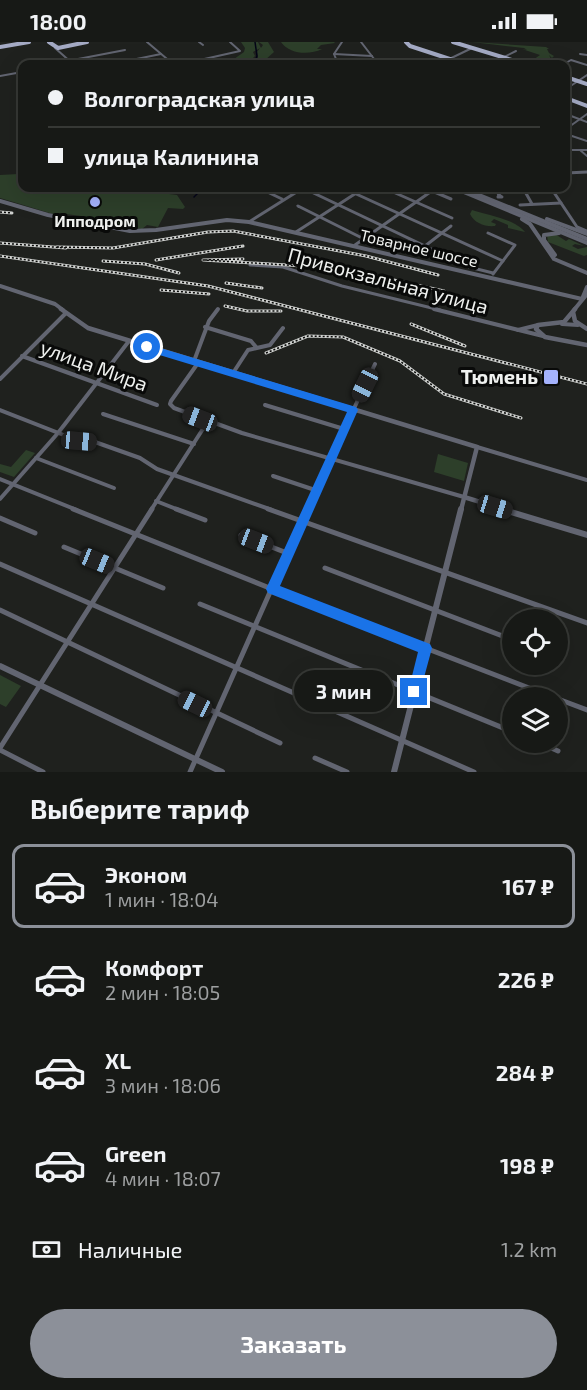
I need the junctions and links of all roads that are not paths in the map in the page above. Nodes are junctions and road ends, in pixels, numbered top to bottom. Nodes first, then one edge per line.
1 (29, 42) edge
2 (49, 42) edge
3 (87, 42) edge
4 (147, 42) edge
5 (200, 42) edge
6 (230, 42) edge
7 (342, 42) edge
8 (361, 42) edge
9 (406, 42) edge
10 (453, 42) edge
11 (203, 45) dead end
12 (0, 47) edge
13 (55, 48) junction
14 (472, 48) junction
15 (125, 50) dead end
16 (516, 51) dead end
17 (112, 52) junction
18 (161, 54) junction
19 (334, 54) junction
20 (580, 54) dead end
21 (587, 55) edge
22 (372, 56) junction
23 (503, 58) junction
24 (450, 59) junction
25 (68, 60) edge
26 (74, 60) edge
27 (119, 60) edge
28 (135, 60) edge
29 (168, 60) edge
30 (201, 60) edge
31 (336, 60) edge
32 (375, 60) edge
33 (453, 60) edge
34 (499, 60) edge
35 (510, 60) edge
36 (570, 61) edge
37 (587, 65) edge
38 (18, 73) edge
39 (587, 75) edge
40 (0, 76) edge
41 (570, 78) edge
42 (578, 81) junction
43 (587, 84) edge
44 (570, 86) edge
45 (570, 99) edge
46 (587, 105) edge
47 (587, 114) edge
48 (570, 116) edge
49 (579, 120) junction
50 (587, 122) edge
51 (570, 126) edge
52 (570, 136) edge
53 (587, 141) edge
54 (570, 150) edge
55 (580, 150) junction
56 (587, 150) edge
57 (587, 156) edge
58 (587, 172) edge
59 (570, 173) edge
60 (267, 192) edge
61 (296, 192) edge
62 (312, 192) edge
63 (394, 192) edge
64 (430, 192) edge
65 (439, 192) edge
66 (464, 192) edge
67 (471, 192) edge
68 (497, 192) edge
69 (525, 192) edge
70 (554, 192) edge
71 (355, 193) joint
72 (499, 195) dead end
73 (451, 199) dead end
74 (283, 200) junction
75 (0, 201) edge
76 (416, 201) junction
77 (561, 203) junction
78 (338, 204) junction
79 (532, 204) junction
80 (520, 205) dead end
81 (298, 206) dead end
82 (511, 210) junction
83 (400, 213) junction
84 (319, 216) junction
85 (452, 218) dead end
86 (249, 222) junction
87 (382, 225) junction
88 (451, 226) dead end
89 (296, 232) junction
90 (442, 232) junction
91 (488, 233) dead end
92 (587, 233) edge
93 (570, 236) junction
94 (364, 239) junction
95 (587, 241) edge
96 (356, 245) junction
97 (425, 246) junction
98 (503, 261) junction
99 (250, 265) dead end
100 (468, 269) junction
101 (587, 271) edge
102 (493, 275) junction
103 (0, 286) edge
104 (587, 287) edge
105 (587, 294) edge
106 (582, 298) junction
107 (218, 309) dead end
108 (573, 312) junction
109 (66, 313) junction
110 (559, 324) junction
111 (538, 325) junction
112 (205, 327) junction
113 (283, 328) dead end
114 (586, 328) edge
115 (517, 330) junction
116 (545, 337) junction
117 (129, 341) junction
118 (586, 346) edge
119 (256, 347) junction
120 (22, 356) junction
121 (196, 363) junction
122 (375, 364) dead end
123 (233, 374) junction
124 (0, 379) edge
125 (96, 384) junction
126 (157, 405) dead end
127 (265, 405) dead end
128 (0, 410) edge
129 (353, 410) junction
130 (103, 414) dead end
131 (208, 421) junction
132 (344, 429) junction
133 (58, 433) junction
134 (194, 444) junction
135 (477, 447) junction
136 (36, 458) junction
137 (331, 458) junction
138 (175, 475) junction
139 (273, 476) dead end
140 (0, 479) edge
141 (587, 480) edge
142 (13, 485) junction
143 (114, 488) dead end
144 (315, 490) junction
145 (464, 497) junction
146 (0, 500) edge
147 (156, 501) junction
148 (0, 518) edge
149 (205, 520) dead end
150 (302, 521) junction
151 (35, 533) dead end
152 (136, 534) junction
153 (241, 535) dead end
154 (587, 535) edge
155 (64, 547) dead end
156 (287, 553) junction
157 (0, 564) edge
158 (114, 568) junction
159 (326, 568) dead end
160 (445, 573) junction
161 (163, 588) dead end
162 (272, 589) junction
163 (92, 603) junction
164 (200, 604) dead end
165 (0, 610) edge
166 (435, 610) junction
167 (587, 623) edge
168 (255, 627) junction
169 (502, 636) edge
170 (66, 642) junction
171 (426, 648) junction
172 (0, 666) edge
173 (237, 667) junction
174 (40, 685) junction
175 (528, 687) edge
176 (414, 692) junction
177 (568, 702) edge
178 (587, 710) edge
179 (217, 715) junction
180 (502, 728) edge
181 (402, 741) junction
182 (280, 743) dead end
183 (0, 749) edge
184 (315, 758) dead end
185 (196, 760) junction
186 (43, 772) edge
187 (190, 772) edge
188 (222, 772) edge
189 (347, 772) edge
190 (394, 772) edge
191 (474, 772) edge

1 - 12 main road
2 - 13 main road
3 - 13 main road
4 - 18 street
5 - 11 street
6 - 30 street
7 - 19 street
8 - 22 street
9 - 24 main road
10 - 14 main road
13 - 25 street
14 - 23 main road
14 - 24 street
15 - 17 street
16 - 23 street
17 - 26 street
17 - 27 street
18 - 28 street
18 - 29 street
19 - 22 street
19 - 31 street
20 - 21 street
22 - 32 street
23 - 34 street
23 - 35 main road
24 - 33 main road
36 - 37 street
38 - 40 street
39 - 42 street
41 - 42 main road
42 - 43 main road
42 - 44 street
45 - 46 main road
47 - 49 street
48 - 49 street
49 - 50 street
49 - 51 street
52 - 53 street
54 - 55 street
55 - 56 street
55 - 57 street
58 - 59 street
60 - 74 street
61 - 74 street
62 - 78 street
63 - 76 street
64 - 76 street
65 - 73 street
66 - 82 street
67 - 82 street
68 - 72 street
69 - 79 street
70 - 77 street
71 - 78 street
71 - 83 street
74 - 86 street
75 - 86 street, Товарное шоссе
76 - 83 street
76 - 85 street
77 - 79 street
77 - 92 street
78 - 84 street
78 - 87 street
79 - 80 street
81 - 84 street
82 - 92 street
82 - 93 street
82 - 95 street
82 - 101 street
83 - 87 street
83 - 90 street
84 - 89 street
84 - 94 street
86 - 89 street, Товарное шоссе
87 - 94 street
87 - 97 street
88 - 90 street
89 - 96 street, Товарное шоссе
90 - 97 street
90 - 98 street
91 - 98 street
93 - 95 street
93 - 101 street
94 - 96 street
96 - 100 street, Товарное шоссе
97 - 100 street
98 - 102 street
99 - 115 street, Привокзальная улица
100 - 102 street, Товарное шоссе
102 - 106 street, Товарное шоссе
103 - 109 street
104 - 106 street
105 - 106 street
106 - 108 street
107 - 112 street
108 - 110 street
108 - 114 street
109 - 117 street
109 - 120 street
110 - 111 street, Привокзальная улица
110 - 114 street, Привокзальная улица
111 - 115 street, Привокзальная улица
111 - 116 street
112 - 119 street
112 - 121 street
113 - 119 street
115 - 116 street, Привокзальная улица
116 - 118 street, Привокзальная улица
117 - 121 street
117 - 125 street
119 - 123 street
120 - 124 street
120 - 125 street, улица Мира
121 - 123 street
121 - 131 street, улица Мира
122 - 129 street
123 - 129 street
125 - 126 street, улица Мира
125 - 133 street
127 - 132 street
128 - 133 street
129 - 132 street
129 - 135 street
130 - 134 street
131 - 134 street
131 - 137 street, улица Мира
132 - 137 street
133 - 136 street
133 - 138 street
134 - 138 street
135 - 141 street
135 - 145 street
136 - 142 street
136 - 143 street
137 - 144 street
137 - 145 street, улица Мира
138 - 147 street
138 - 150 street
139 - 144 street
140 - 142 street
142 - 146 street
142 - 152 street
144 - 150 street
145 - 154 street, улица Мира
145 - 160 street
147 - 149 street
147 - 152 street
148 - 151 street
150 - 156 street
150 - 160 street
152 - 158 street
152 - 162 street
153 - 156 street
155 - 158 street
156 - 162 street
157 - 163 street
158 - 161 street
158 - 163 street
159 - 166 street
160 - 166 street
160 - 167 street
162 - 168 street
162 - 171 street
163 - 170 street
163 - 173 street
164 - 168 street
165 - 170 street
166 - 169 street
166 - 171 street
168 - 173 street
168 - 176 street
170 - 174 street
170 - 179 street
171 - 175 street
171 - 176 street
172 - 174 street
173 - 179 street
173 - 181 street
174 - 183 street
174 - 185 street
176 - 180 street
176 - 181 street
177 - 178 street
179 - 182 street
179 - 185 street
181 - 190 street
181 - 191 street
183 - 186 street
184 - 189 street
185 - 187 street
185 - 188 street

